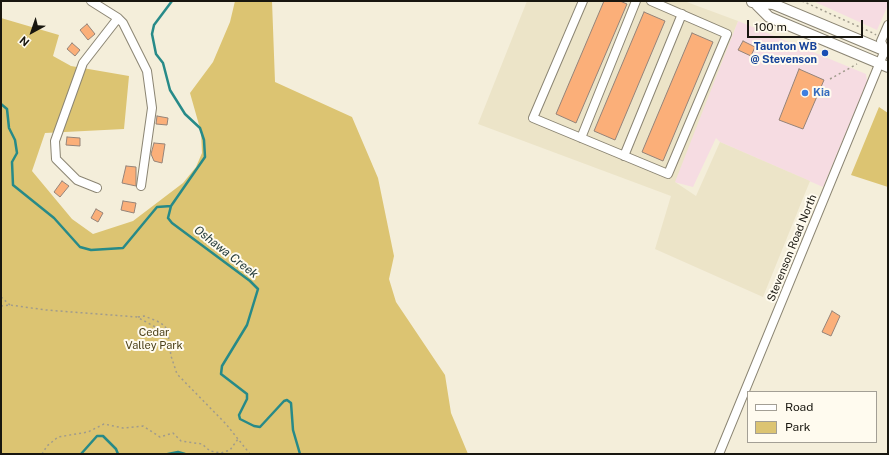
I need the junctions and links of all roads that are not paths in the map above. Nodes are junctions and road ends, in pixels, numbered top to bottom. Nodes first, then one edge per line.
1 (91, 1) edge
2 (583, 1) edge
3 (636, 1) edge
4 (651, 1) edge
5 (752, 2) edge
6 (682, 14) junction
7 (118, 18) junction
8 (888, 25) edge
9 (887, 50) edge
10 (884, 65) edge
11 (581, 138) junction
12 (624, 156) junction
13 (141, 186) dead end
14 (97, 188) dead end
15 (719, 454) edge

1 - 7 street
2 - 11 street
3 - 11 street
4 - 6 street
5 - 9 main road
5 - 10 main road
6 - 12 street
6 - 12 street
7 - 13 street
7 - 14 street
8 - 9 street
9 - 10 street, Stevenson Road North
10 - 15 street, Stevenson Road North
11 - 12 street

